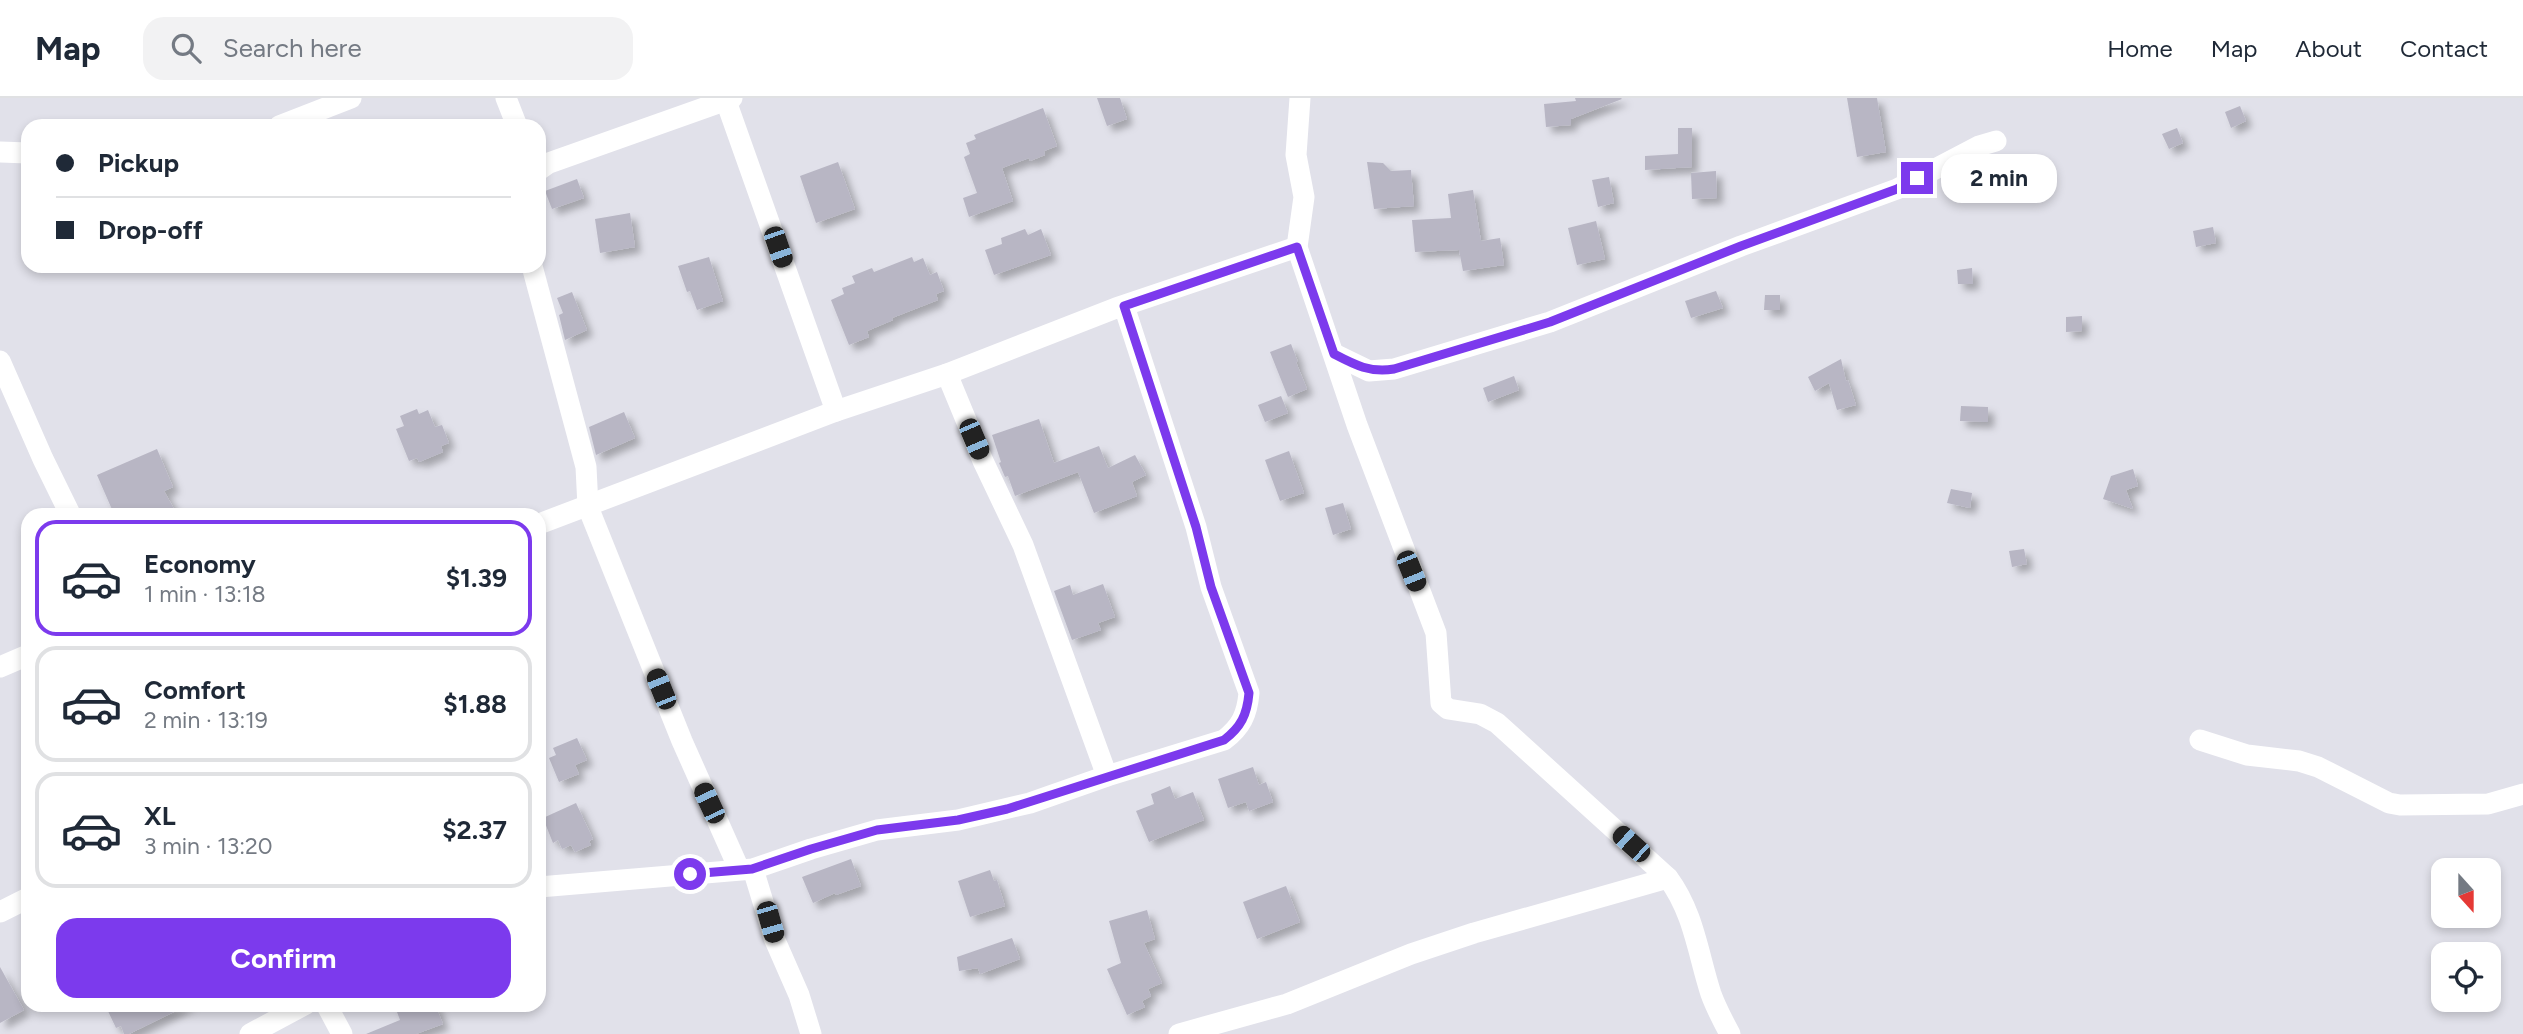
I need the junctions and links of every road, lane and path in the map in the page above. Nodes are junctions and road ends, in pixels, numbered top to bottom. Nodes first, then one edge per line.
1 (351, 98) edge
2 (506, 98) edge
3 (1300, 98) edge
4 (729, 99) edge
5 (297, 119) edge
6 (514, 119) edge
7 (1996, 141) dead end
8 (0, 152) edge
9 (21, 153) edge
10 (546, 166) edge
11 (1297, 247) junction
12 (534, 273) edge
13 (1124, 306) junction
14 (1334, 354) junction
15 (0, 361) edge
16 (947, 374) junction
17 (836, 411) junction
18 (588, 507) junction
19 (67, 508) edge
20 (546, 522) edge
21 (21, 658) edge
22 (0, 667) edge
23 (2200, 740) dead end
24 (1107, 776) junction
25 (2523, 794) edge
26 (746, 869) junction
27 (1668, 878) junction
28 (546, 886) edge
29 (21, 902) edge
30 (0, 912) edge
31 (291, 1012) edge
32 (330, 1012) edge
33 (250, 1034) edge
34 (342, 1034) edge
35 (811, 1034) edge
36 (1179, 1034) edge
37 (1730, 1034) edge

1 - 5 street
2 - 6 street
3 - 11 street
4 - 10 street
4 - 17 street
7 - 14 street
8 - 9 street
11 - 13 street
11 - 14 street
12 - 18 street
13 - 16 street
13 - 24 street
14 - 27 street
15 - 19 street
16 - 17 street
16 - 24 street
17 - 18 street
18 - 20 street
18 - 26 street
21 - 22 street
23 - 25 street
24 - 26 street
26 - 28 street
26 - 35 street
27 - 36 street
27 - 37 street
29 - 30 street
31 - 33 street
32 - 34 street

